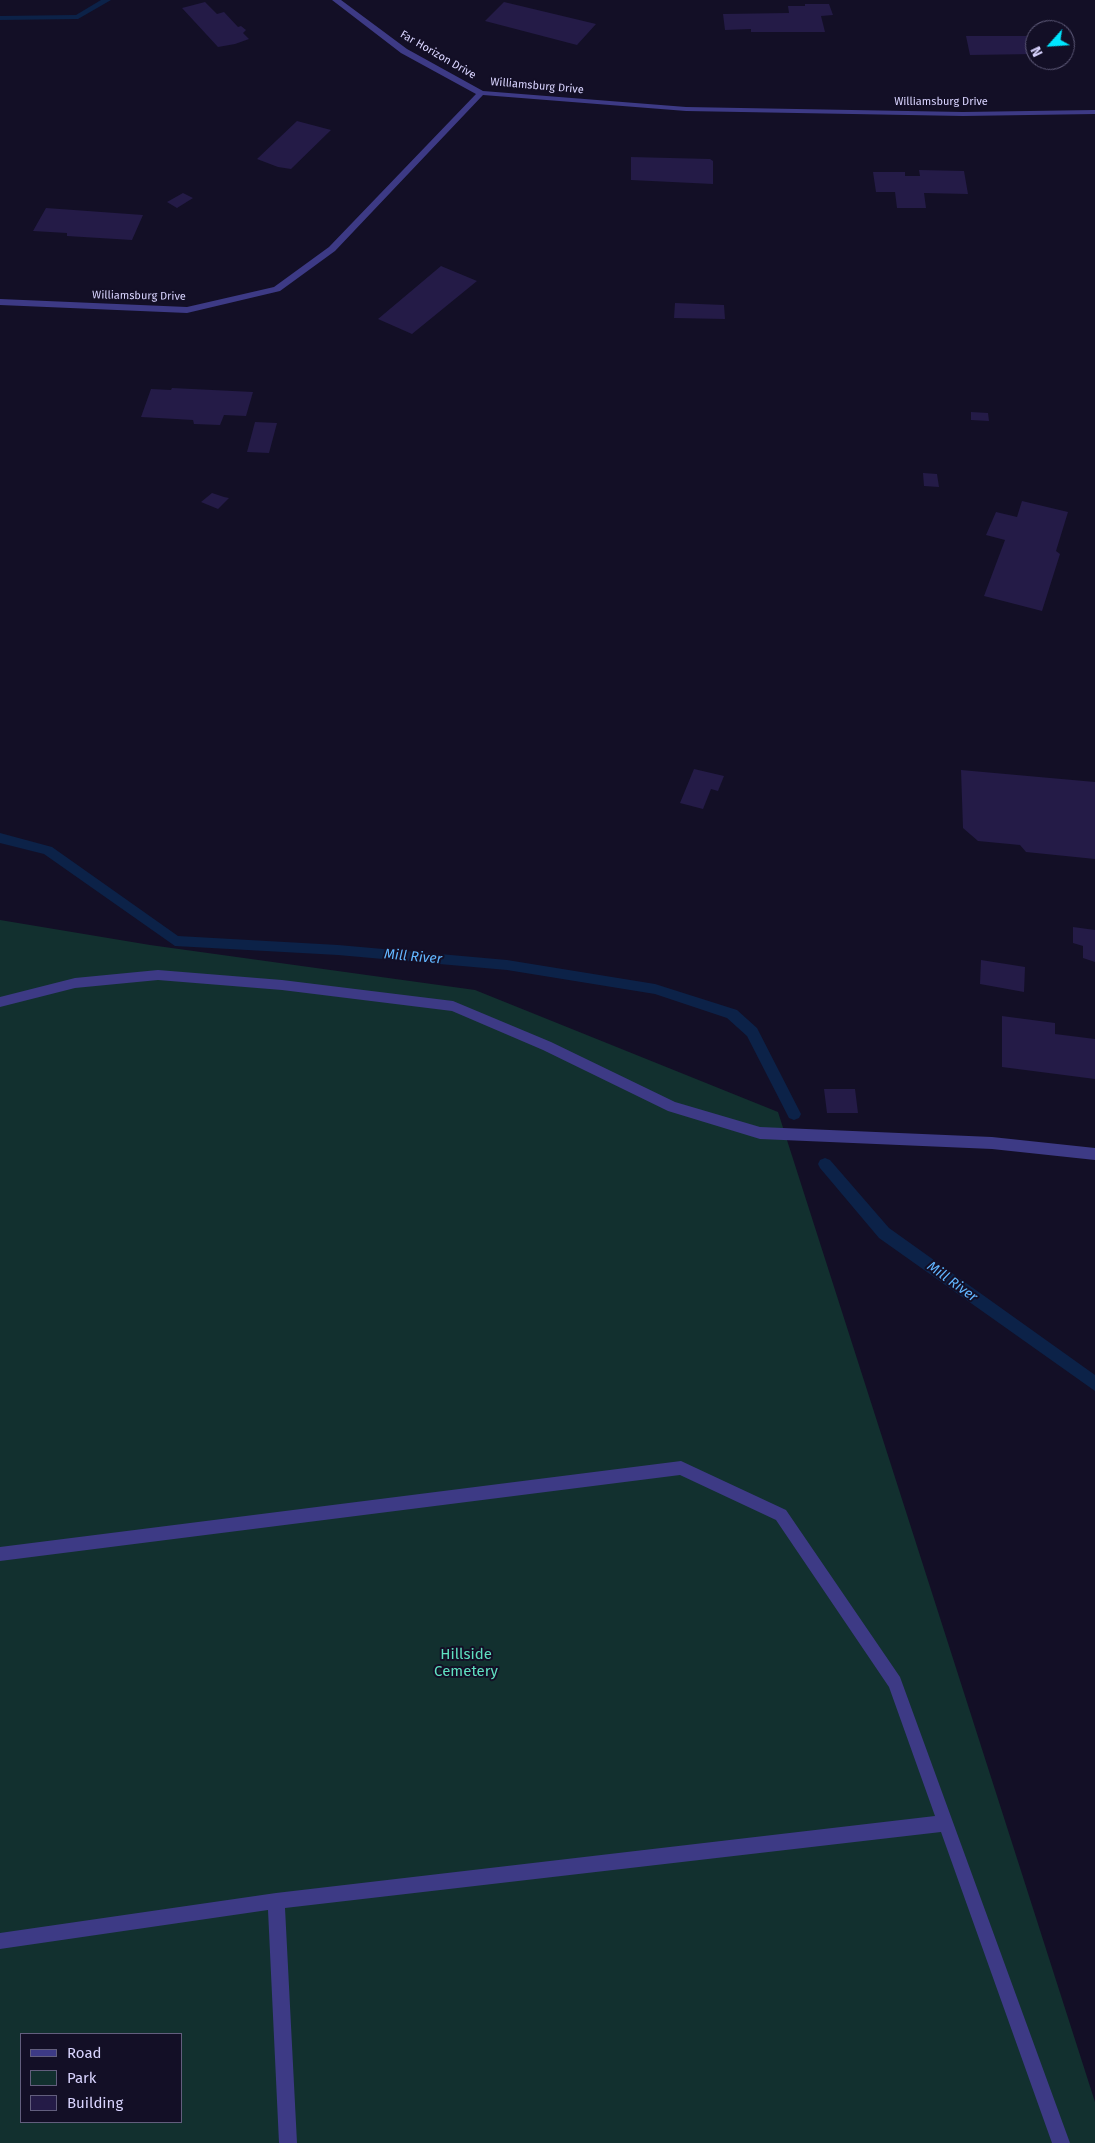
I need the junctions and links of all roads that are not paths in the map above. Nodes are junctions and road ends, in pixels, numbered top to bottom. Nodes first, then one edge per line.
1 (336, 0) edge
2 (481, 92) junction
3 (1095, 112) edge
4 (0, 302) edge
5 (0, 1002) edge
6 (1095, 1154) edge
7 (0, 1554) edge
8 (946, 1823) junction
9 (276, 1901) junction
10 (0, 1941) edge
11 (288, 2143) edge
12 (1061, 2143) edge

1 - 2 street, Far Horizon Drive
2 - 3 street, Williamsburg Drive
2 - 4 street, Williamsburg Drive
5 - 6 street
7 - 8 street
8 - 9 street
8 - 12 street
9 - 10 street
9 - 11 street

